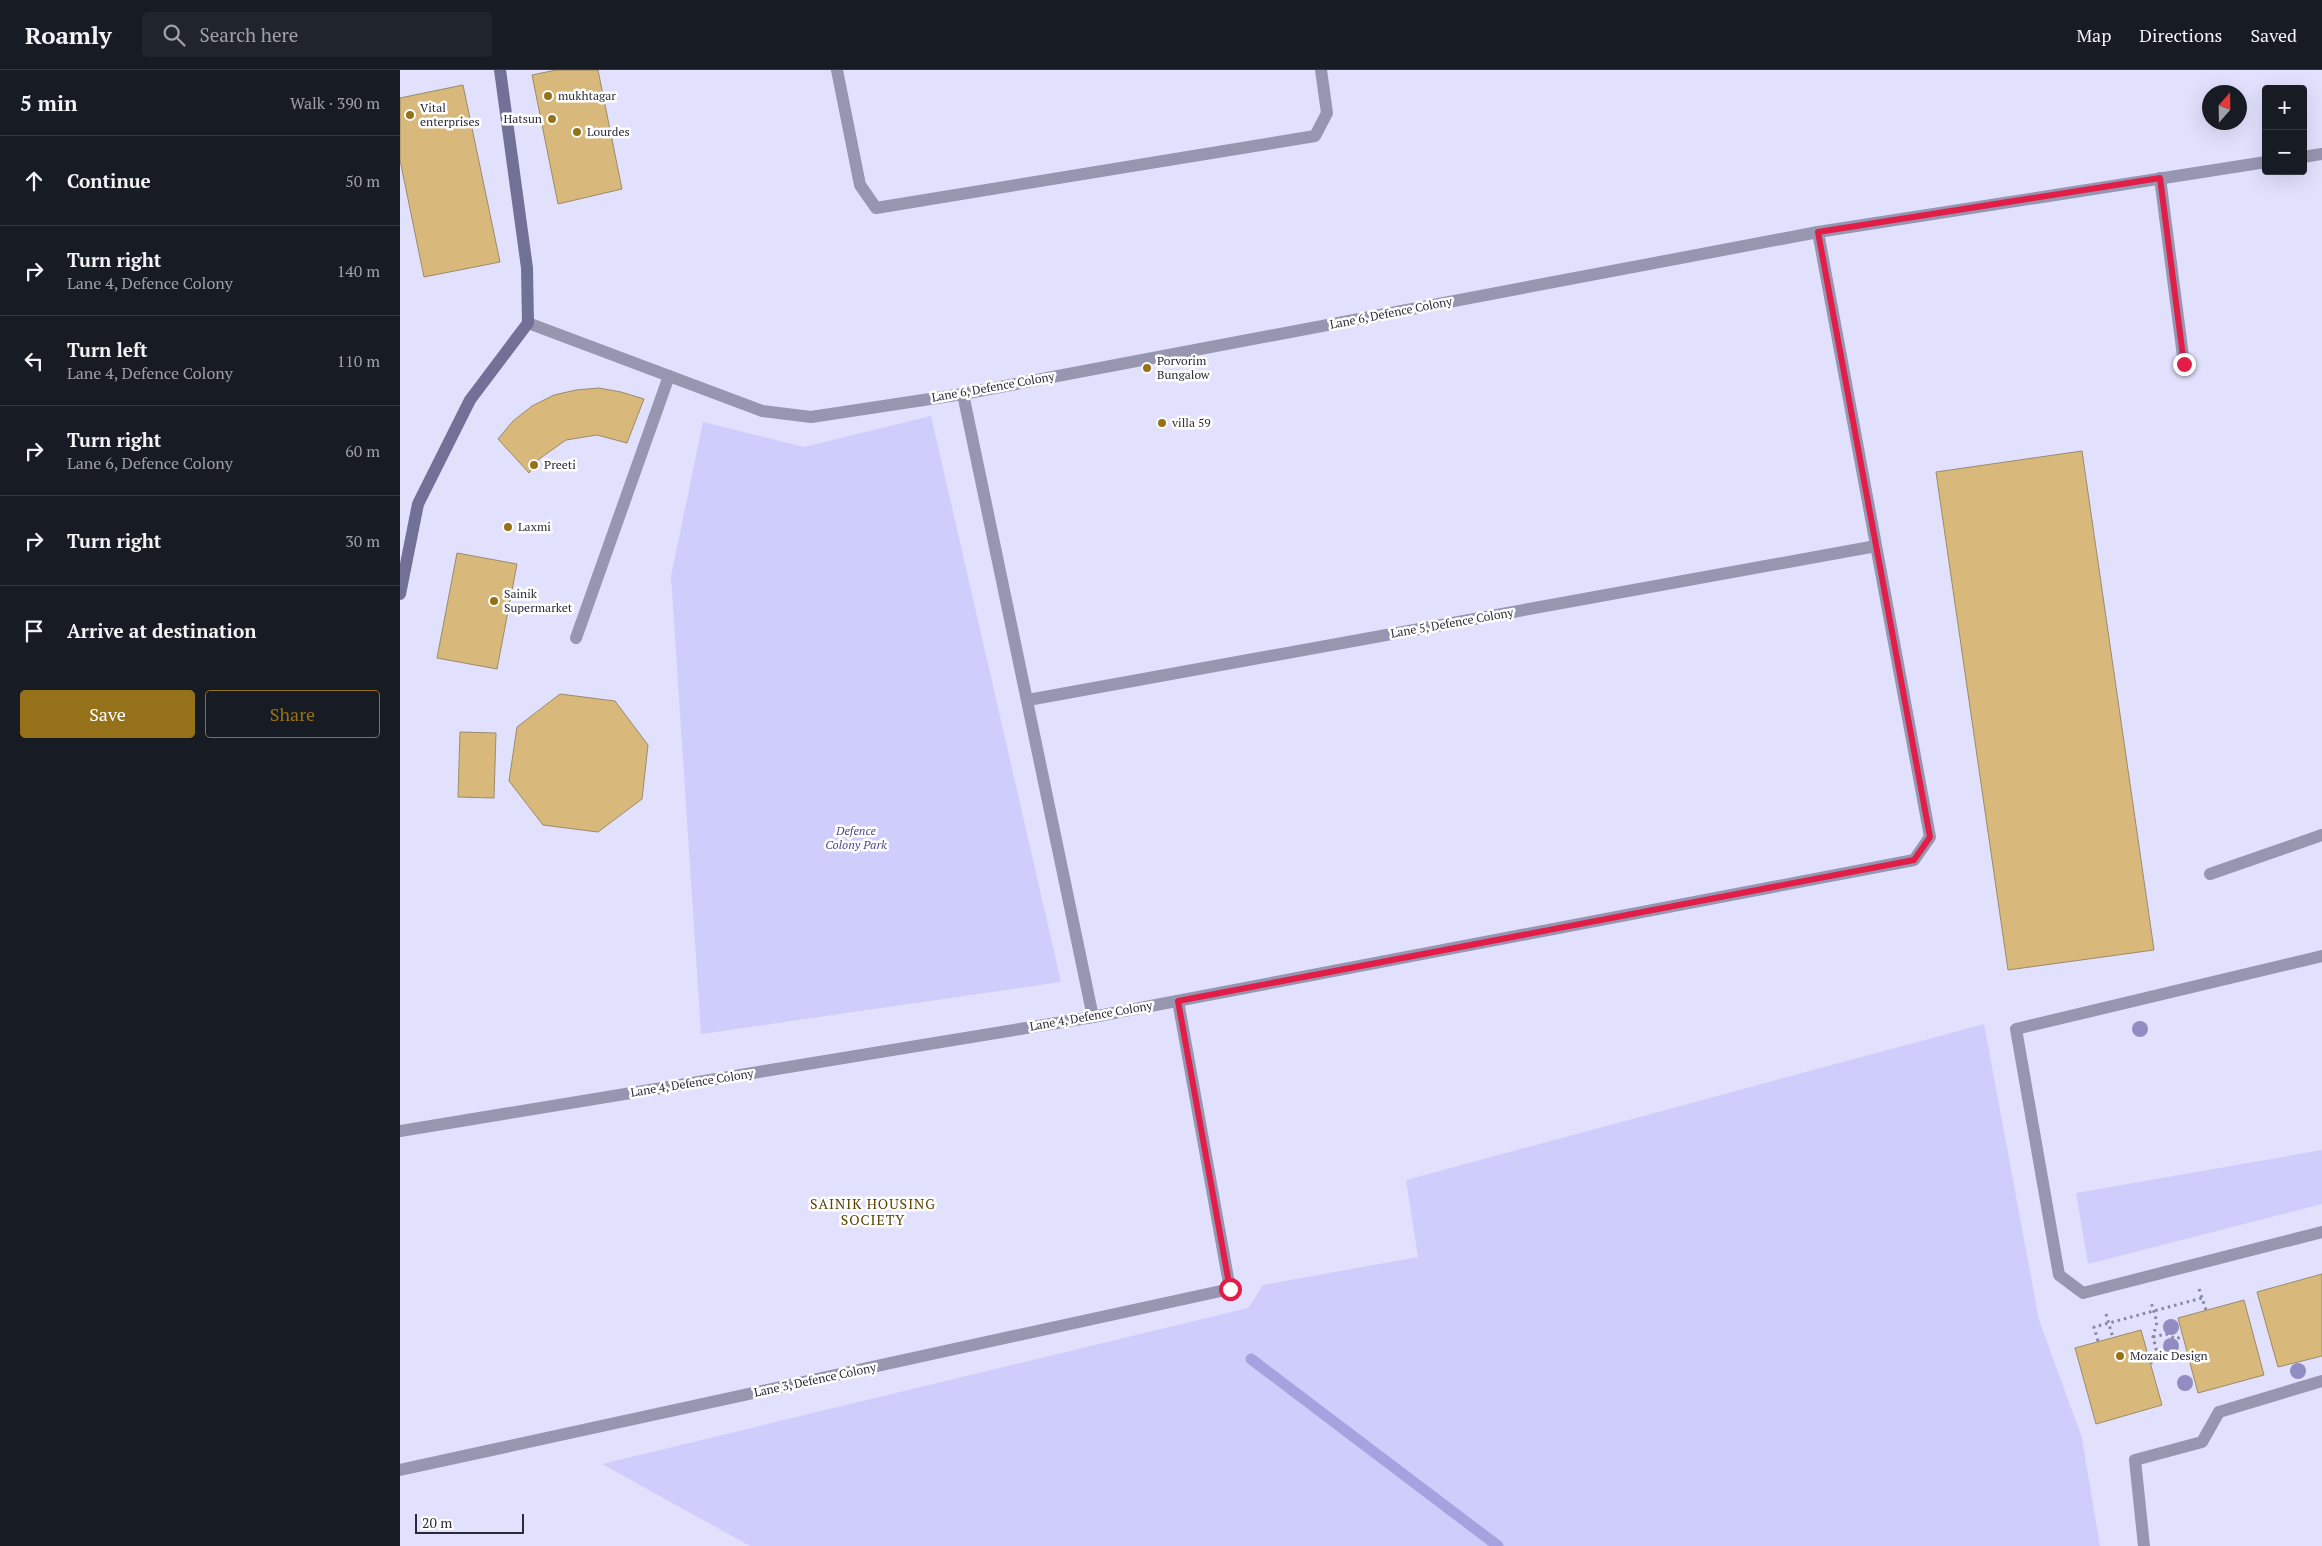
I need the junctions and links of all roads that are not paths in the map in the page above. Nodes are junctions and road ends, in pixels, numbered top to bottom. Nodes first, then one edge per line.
1 (500, 70) edge
2 (837, 70) edge
3 (1321, 70) edge
4 (2322, 154) edge
5 (2307, 156) edge
6 (2262, 163) edge
7 (2160, 178) junction
8 (1818, 232) junction
9 (528, 323) junction
10 (2184, 364) dead end
11 (670, 376) junction
12 (963, 394) junction
13 (1876, 546) junction
14 (400, 594) edge
15 (576, 638) dead end
16 (1028, 700) junction
17 (2322, 835) edge
18 (2210, 874) dead end
19 (2322, 956) edge
20 (1178, 1001) junction
21 (1093, 1017) junction
22 (400, 1132) edge
23 (2322, 1232) edge
24 (2322, 1381) edge
25 (400, 1470) edge
26 (2144, 1546) edge

1 - 9 street
2 - 3 street
4 - 5 street
6 - 7 street, Lane 6, Defence Colony
7 - 8 street, Lane 6, Defence Colony
7 - 10 street
8 - 12 street, Lane 6, Defence Colony
8 - 13 street, Lane 4, Defence Colony
9 - 11 street, Lane 6, Defence Colony
9 - 14 street
11 - 12 street, Lane 6, Defence Colony
11 - 15 street
12 - 16 street
13 - 16 street, Lane 5, Defence Colony
13 - 20 street, Lane 4, Defence Colony
16 - 21 street
17 - 18 street
19 - 23 street
20 - 21 street, Lane 4, Defence Colony
20 - 25 street, Lane 3, Defence Colony
21 - 22 street, Lane 4, Defence Colony
24 - 26 street

